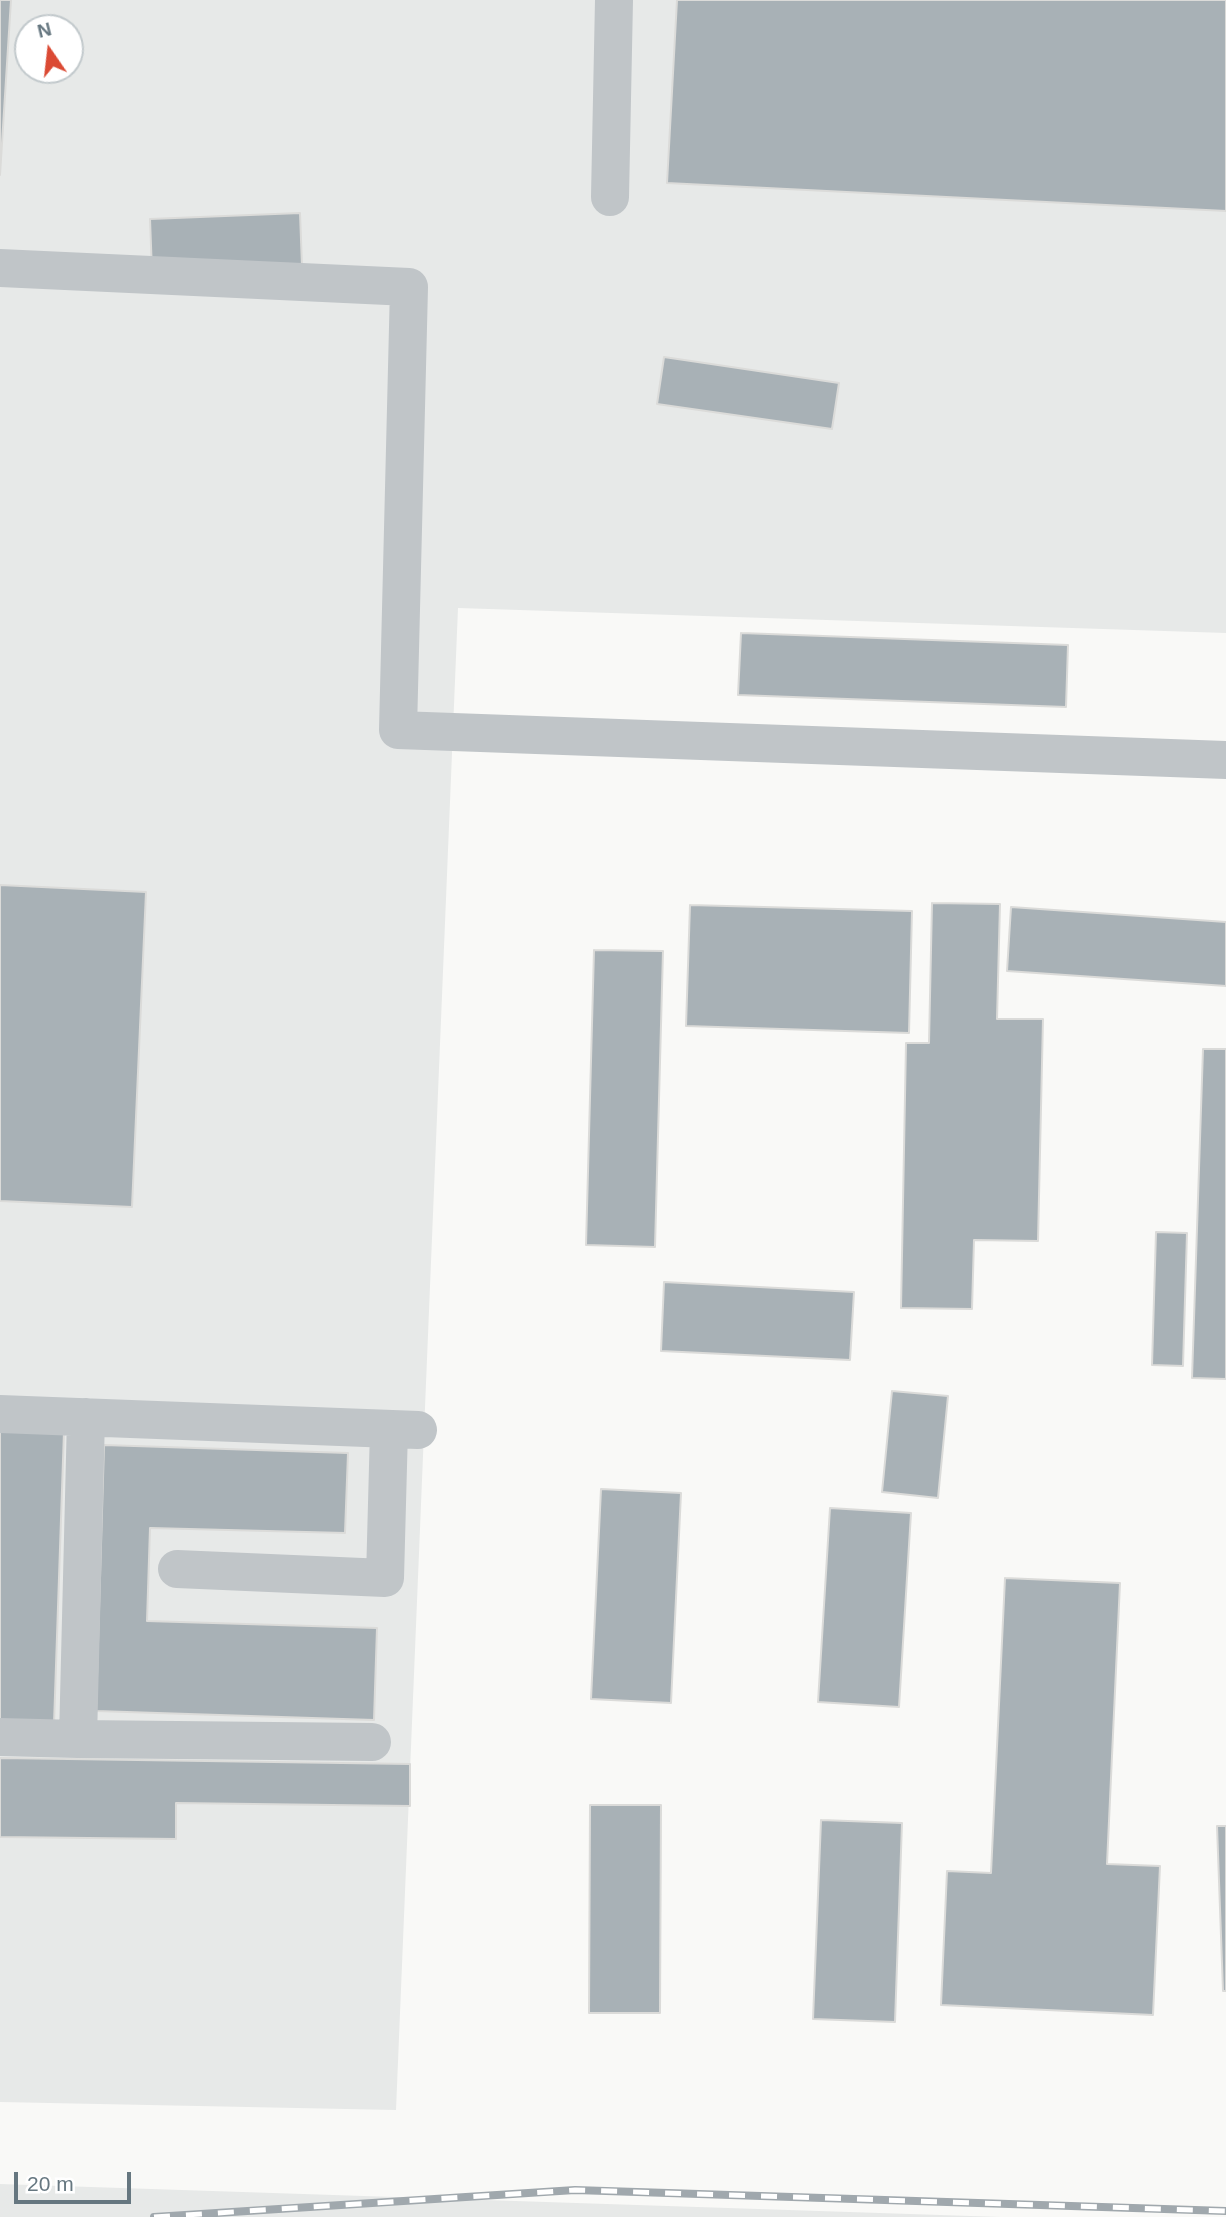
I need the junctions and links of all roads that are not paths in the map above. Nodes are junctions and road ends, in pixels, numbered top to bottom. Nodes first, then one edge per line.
1 (614, 0) edge
2 (610, 197) dead end
3 (0, 268) edge
4 (1226, 760) edge
5 (0, 1414) edge
6 (86, 1417) junction
7 (177, 1569) dead end
8 (0, 1737) edge
9 (78, 1739) junction
10 (372, 1742) dead end

1 - 2 street
3 - 4 street
5 - 6 street
6 - 7 street
6 - 9 street
8 - 9 street
9 - 10 street

